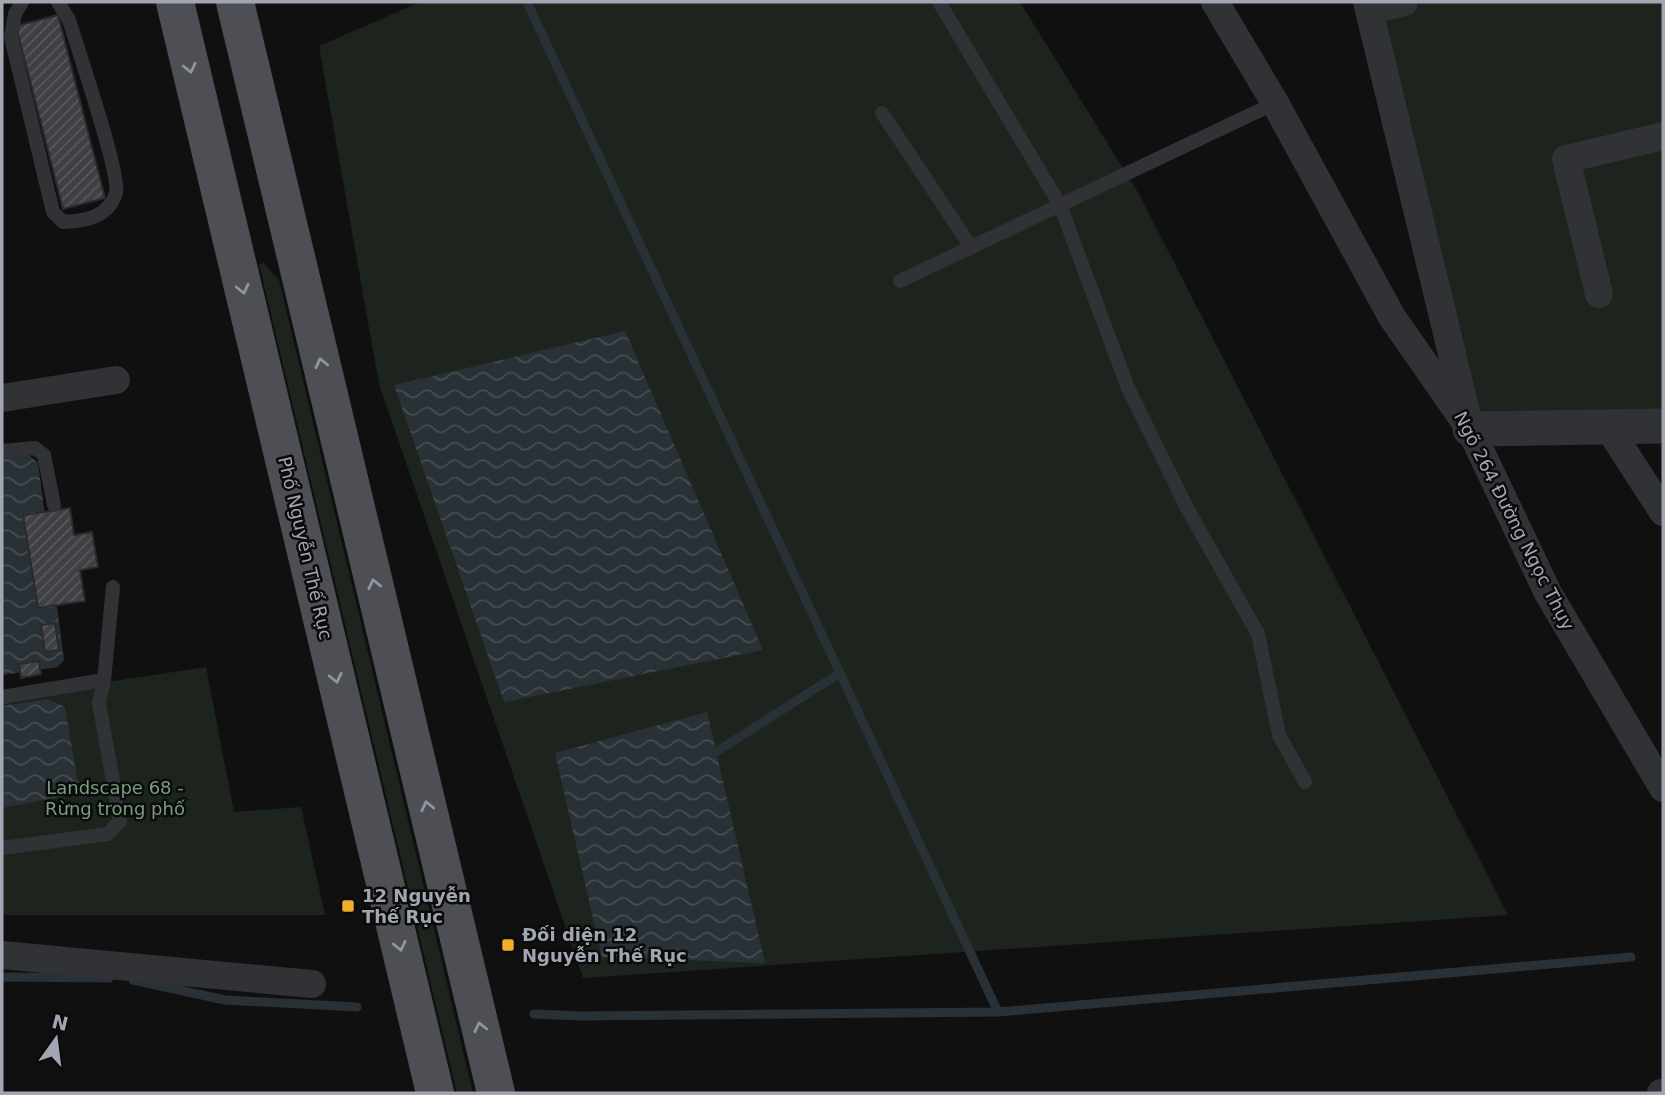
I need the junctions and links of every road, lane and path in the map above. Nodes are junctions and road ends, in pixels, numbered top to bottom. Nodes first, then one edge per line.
1 (22, 2) edge
2 (58, 2) edge
3 (175, 2) edge
4 (235, 2) edge
5 (939, 2) edge
6 (1216, 2) edge
7 (1404, 2) edge
8 (1368, 6) edge
9 (1275, 103) junction
10 (882, 113) dead end
11 (1663, 136) edge
12 (1060, 205) junction
13 (971, 247) junction
14 (900, 281) dead end
15 (1599, 294) dead end
16 (116, 380) dead end
17 (2, 398) edge
18 (1663, 426) edge
19 (1608, 427) junction
20 (1470, 429) junction
21 (2, 451) edge
22 (54, 505) dead end
23 (1663, 512) edge
24 (113, 587) dead end
25 (104, 680) junction
26 (2, 697) edge
27 (1305, 782) dead end
28 (1663, 788) edge
29 (2, 848) edge
30 (2, 955) edge
31 (312, 984) dead end
32 (435, 1093) edge
33 (496, 1093) edge

1 - 2 lane
3 -> 32 main road, Phố Nguyễn Thế Rục
33 -> 4 main road
5 - 12 lane
6 - 9 street, Ngõ 264 Đường Ngọc Thụy
7 - 8 street
8 - 20 street
9 - 12 lane
9 - 20 street, Ngõ 264 Đường Ngọc Thụy
10 - 13 lane
11 - 15 street
12 - 13 lane
12 - 27 lane
13 - 14 lane
16 - 17 street
18 - 19 street
19 - 20 street
19 - 23 street
20 - 28 street, Ngõ 264 Đường Ngọc Thụy
21 - 22 lane
24 - 25 lane
25 - 26 lane
25 - 29 lane
30 - 31 street

